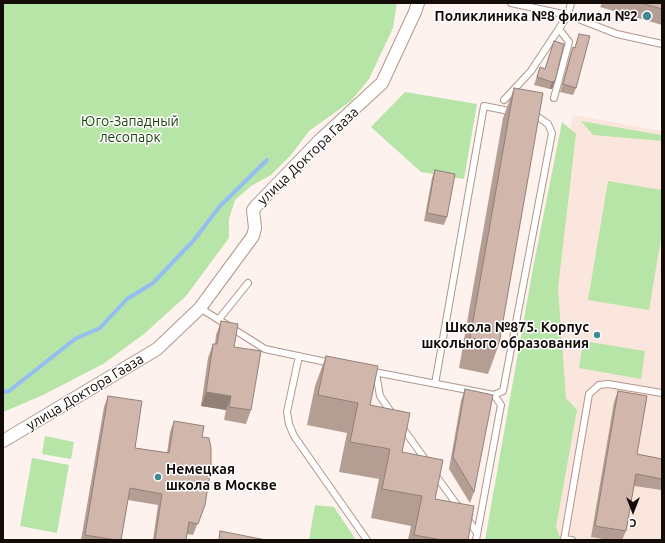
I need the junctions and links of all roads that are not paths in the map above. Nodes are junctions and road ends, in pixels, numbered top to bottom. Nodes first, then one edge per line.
1 (418, 3) edge
2 (511, 3) edge
3 (571, 3) edge
4 (568, 15) junction
5 (559, 29) junction
6 (662, 44) edge
7 (554, 98) dead end
8 (504, 100) dead end
9 (248, 283) dead end
10 (200, 308) junction
11 (219, 319) junction
12 (299, 356) junction
13 (338, 364) edge
14 (361, 369) edge
15 (376, 373) junction
16 (435, 384) junction
17 (662, 393) edge
18 (494, 395) junction
19 (3, 441) edge
20 (477, 537) edge
21 (564, 539) edge
22 (367, 540) edge
23 (572, 540) edge

1 - 10 street, улица Доктора Гааза
2 - 4 lane
3 - 4 lane
4 - 5 lane
4 - 6 lane
5 - 7 lane
5 - 8 lane
9 - 11 lane
10 - 11 lane
10 - 19 street, улица Доктора Гааза
11 - 12 lane
12 - 13 lane
12 - 22 lane
14 - 15 lane
15 - 16 lane
15 - 20 lane
16 - 18 lane
16 - 18 lane
17 - 21 lane
18 - 20 lane
21 - 23 lane

